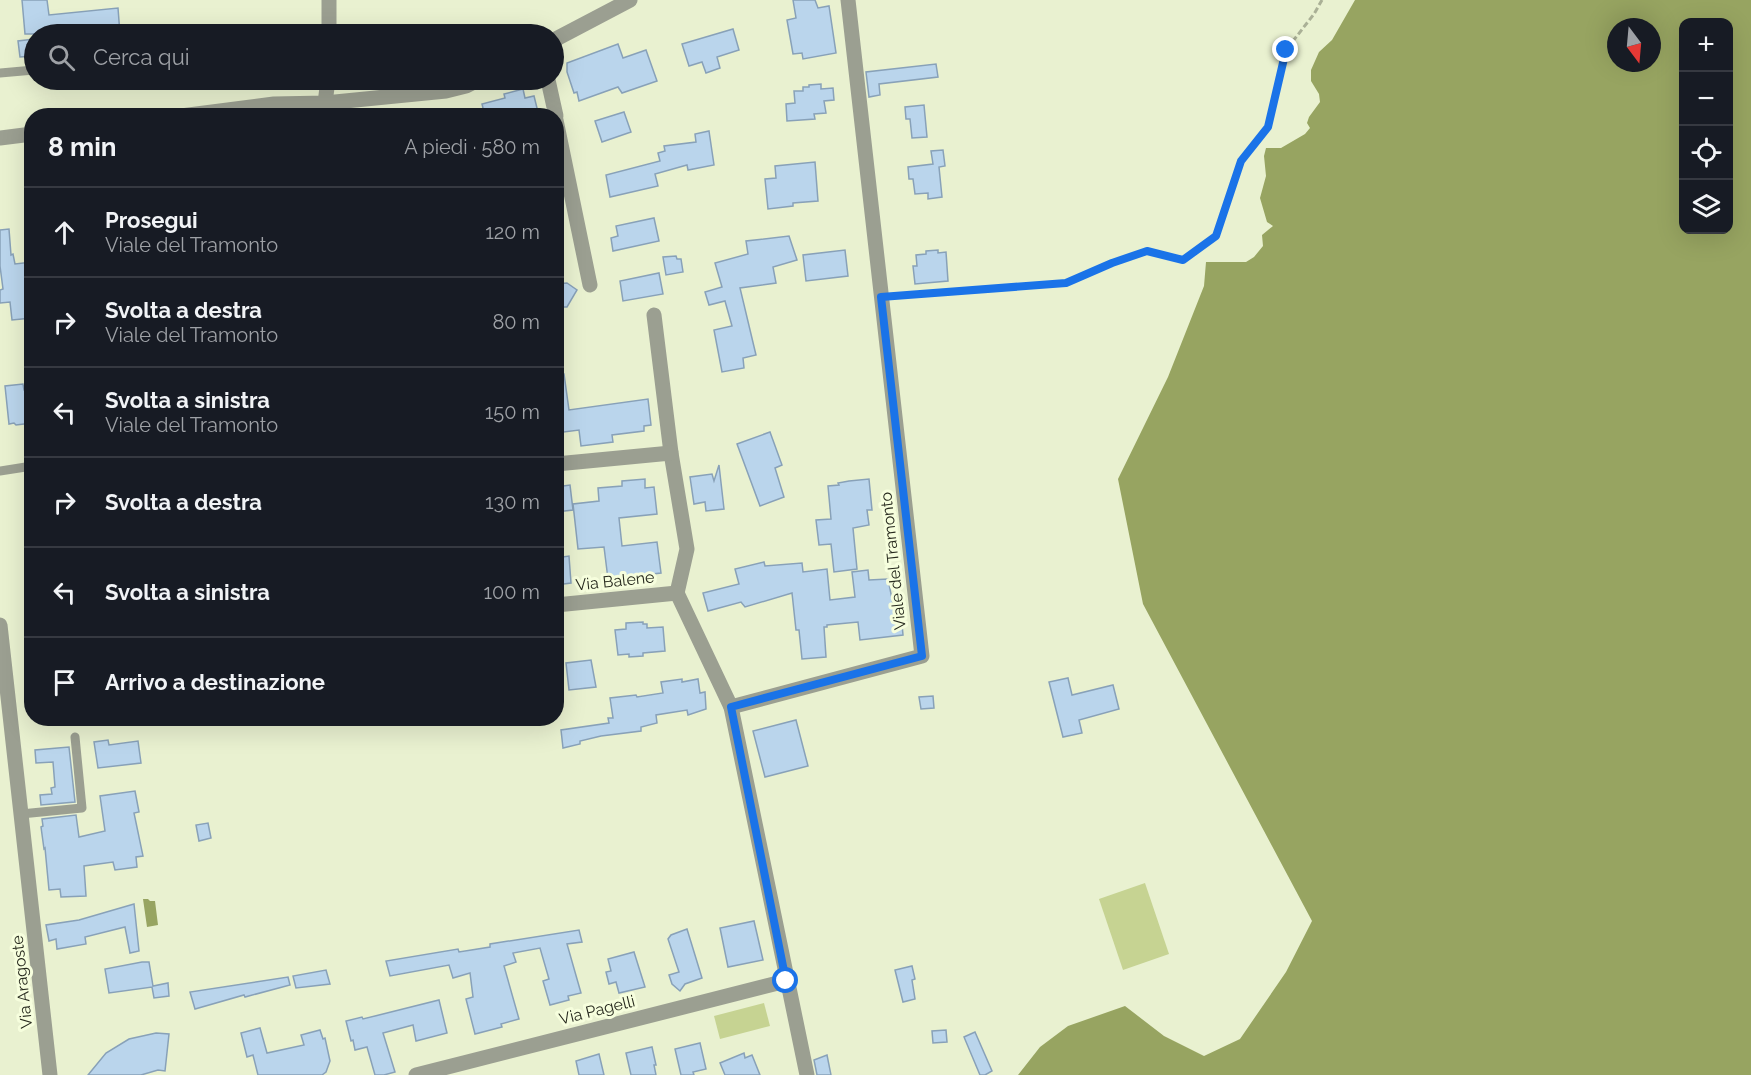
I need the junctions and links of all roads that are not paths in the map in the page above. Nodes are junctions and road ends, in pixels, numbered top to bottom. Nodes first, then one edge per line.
1 (329, 0) edge
2 (630, 0) edge
3 (848, 0) edge
4 (328, 24) edge
5 (564, 35) edge
6 (24, 71) edge
7 (0, 73) edge
8 (327, 90) edge
9 (450, 90) edge
10 (550, 90) edge
11 (325, 103) junction
12 (289, 108) edge
13 (554, 108) edge
14 (24, 135) edge
15 (0, 138) edge
16 (564, 159) edge
17 (590, 285) dead end
18 (654, 315) dead end
19 (672, 453) junction
20 (564, 463) edge
21 (24, 467) edge
22 (0, 471) edge
23 (677, 593) junction
24 (564, 604) edge
25 (0, 625) edge
26 (731, 707) junction
27 (75, 737) dead end
28 (21, 814) junction
29 (786, 981) junction
30 (477, 1059) junction
31 (50, 1075) edge
32 (416, 1075) edge
33 (479, 1075) edge
34 (807, 1075) edge

1 - 4 street
2 - 5 street
3 - 26 street, Viale del Tramonto
6 - 7 lane
8 - 11 street
9 - 11 street
10 - 13 street
11 - 12 street
14 - 15 street
16 - 17 street
18 - 19 street
19 - 20 street
19 - 23 street
21 - 22 lane
23 - 24 street, Via Balene
23 - 26 street
25 - 28 street, Via Aragoste
26 - 29 street
27 - 28 lane
28 - 31 street, Via Aragoste
29 - 30 street, Via Pagelli
29 - 34 street
30 - 32 street, Via Pagelli
30 - 33 street

